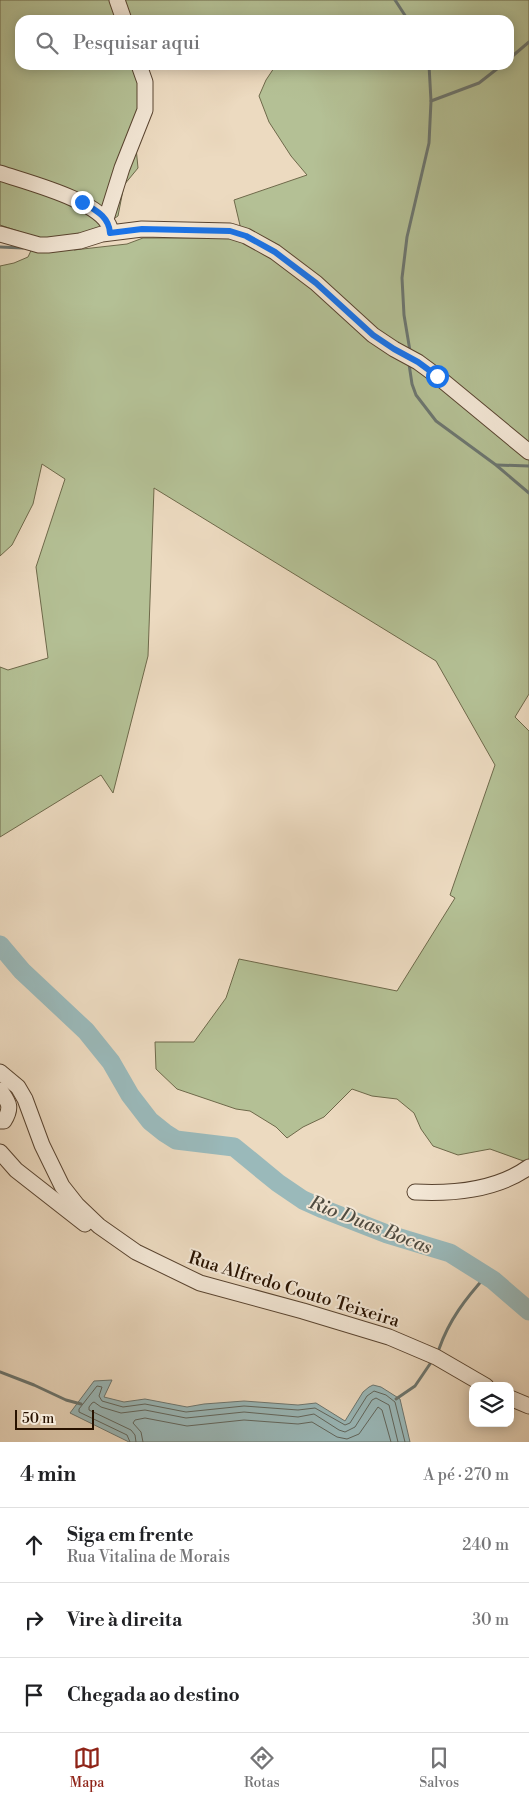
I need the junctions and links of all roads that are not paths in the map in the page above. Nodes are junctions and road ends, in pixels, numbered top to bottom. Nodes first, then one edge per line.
1 (117, 0) edge
2 (122, 15) edge
3 (141, 70) edge
4 (0, 174) edge
5 (108, 226) junction
6 (0, 234) edge
7 (529, 452) edge
8 (0, 1072) edge
9 (0, 1090) edge
10 (0, 1122) edge
11 (0, 1152) edge
12 (529, 1167) edge
13 (415, 1192) dead end
14 (136, 1252) junction
15 (479, 1382) edge
16 (514, 1400) edge
17 (529, 1406) edge

1 - 2 street
3 - 5 street
4 - 5 street
5 - 6 street
5 - 7 street
8 - 14 street, Rua Alfredo Couto Teixeira
9 - 10 street
11 - 14 street
12 - 13 street
14 - 15 street, Rua Alfredo Couto Teixeira
16 - 17 street

